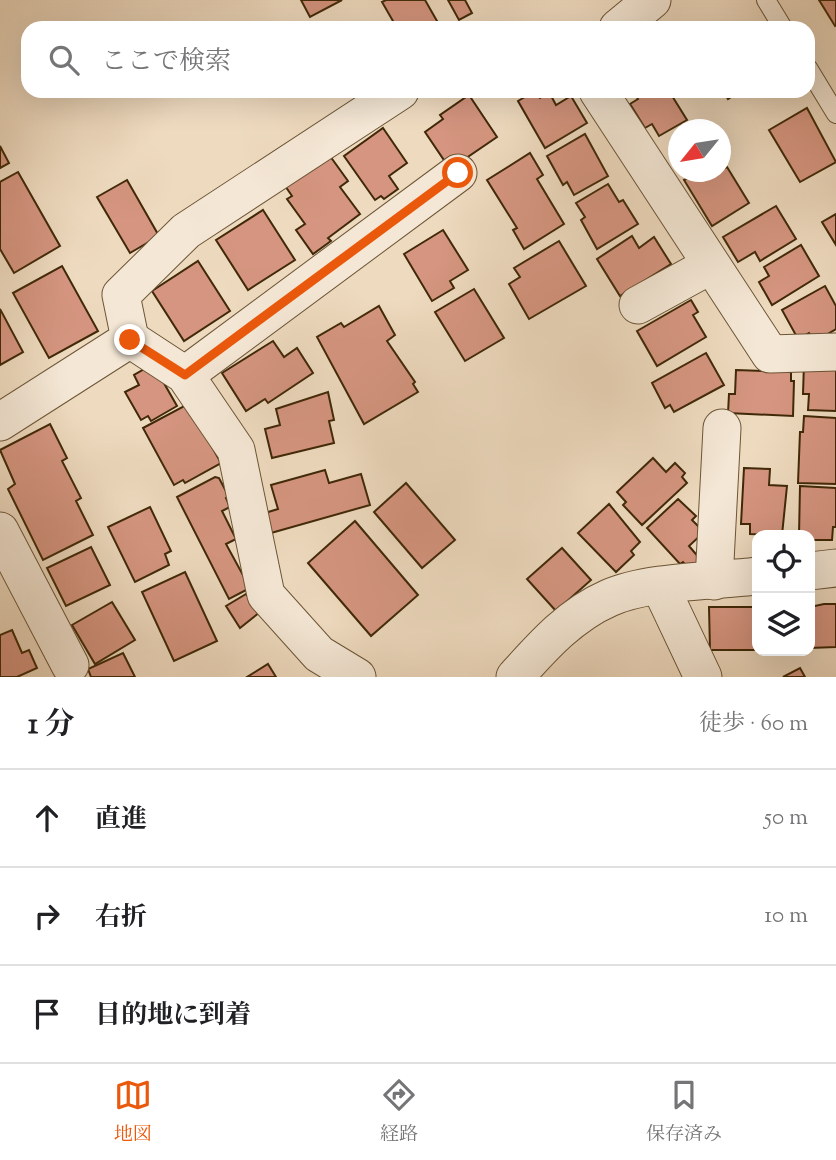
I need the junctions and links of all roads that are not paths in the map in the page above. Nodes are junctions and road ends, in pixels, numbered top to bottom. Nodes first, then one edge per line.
1 (652, 0) edge
2 (766, 0) edge
3 (626, 21) edge
4 (779, 21) edge
5 (815, 80) edge
6 (389, 98) edge
7 (603, 98) edge
8 (836, 114) edge
9 (458, 173) dead end
10 (711, 265) junction
11 (638, 305) dead end
12 (130, 340) junction
13 (836, 352) edge
14 (185, 375) junction
15 (0, 422) edge
16 (722, 428) dead end
17 (0, 531) edge
18 (836, 568) edge
19 (815, 570) edge
20 (752, 577) edge
21 (714, 581) junction
22 (660, 586) junction
23 (70, 665) dead end
24 (357, 677) edge
25 (515, 677) edge
26 (703, 677) edge

1 - 3 street
2 - 4 lane
5 - 8 lane
6 - 12 street
7 - 10 street
9 - 14 street
10 - 11 street
10 - 13 street
12 - 14 street
12 - 15 street
14 - 24 street
16 - 21 street
17 - 23 street
18 - 19 street
20 - 21 street
21 - 22 street
22 - 25 street
22 - 26 street

